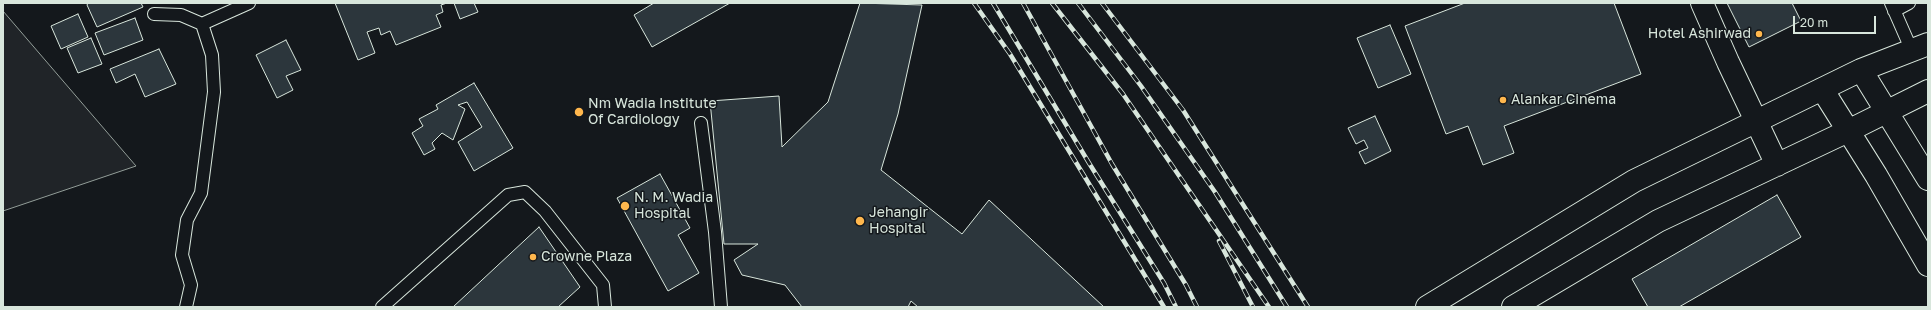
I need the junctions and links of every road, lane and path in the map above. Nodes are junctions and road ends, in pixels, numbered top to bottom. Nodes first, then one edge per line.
1 (249, 3) edge
2 (1702, 3) edge
3 (1910, 3) edge
4 (1892, 7) edge
5 (154, 14) dead end
6 (202, 24) junction
7 (1920, 48) edge
8 (1861, 70) junction
9 (1822, 89) junction
10 (1928, 91) edge
11 (1886, 112) junction
12 (1758, 121) junction
13 (701, 124) dead end
14 (1848, 131) junction
15 (1777, 165) junction
16 (1928, 179) edge
17 (1928, 266) edge
18 (186, 307) edge
19 (382, 307) edge
20 (605, 307) edge
21 (721, 307) edge
22 (1427, 307) edge
23 (1513, 307) edge

1 - 6 lane
2 - 12 main road
3 - 4 lane
4 - 7 lane
5 - 6 lane
6 - 18 lane
7 - 8 main road
8 - 9 main road
8 - 11 main road
9 - 12 main road
9 - 14 main road
10 - 11 main road
11 - 14 main road
11 - 16 main road
12 - 15 main road
12 - 22 main road
13 - 21 lane
14 - 15 main road
14 - 17 main road
15 - 23 main road
19 - 20 lane

